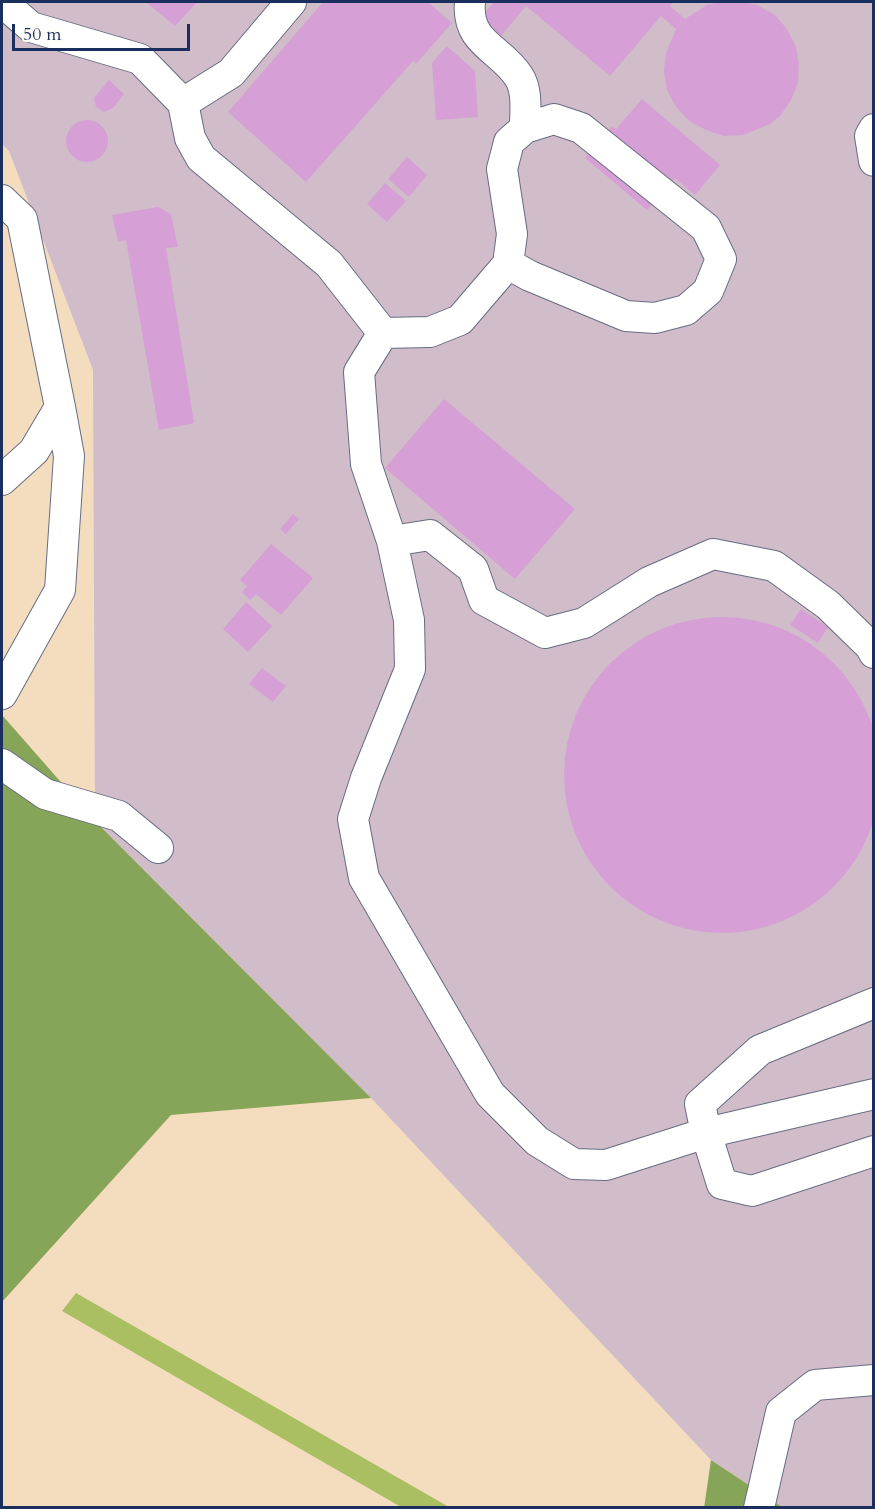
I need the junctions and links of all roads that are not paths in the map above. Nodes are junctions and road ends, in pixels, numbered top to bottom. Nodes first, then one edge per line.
1 (2, 2) edge
2 (291, 2) edge
3 (470, 2) edge
4 (183, 103) junction
5 (525, 128) junction
6 (873, 129) edge
7 (873, 161) edge
8 (2, 200) edge
9 (508, 264) junction
10 (383, 333) junction
11 (60, 407) junction
12 (2, 480) edge
13 (392, 541) junction
14 (873, 653) edge
15 (2, 694) edge
16 (2, 764) edge
17 (158, 848) dead end
18 (873, 1003) edge
19 (873, 1094) edge
20 (706, 1133) junction
21 (873, 1151) edge
22 (873, 1380) edge
23 (759, 1508) edge

1 - 4 lane
2 - 4 lane
3 - 5 lane
4 - 10 lane
5 - 9 lane
5 - 9 lane
6 - 7 lane
8 - 11 lane
9 - 10 lane
10 - 13 lane
11 - 12 lane
11 - 15 lane
13 - 14 lane
13 - 20 lane
16 - 17 lane
18 - 20 lane
19 - 20 lane
20 - 21 lane
22 - 23 lane

